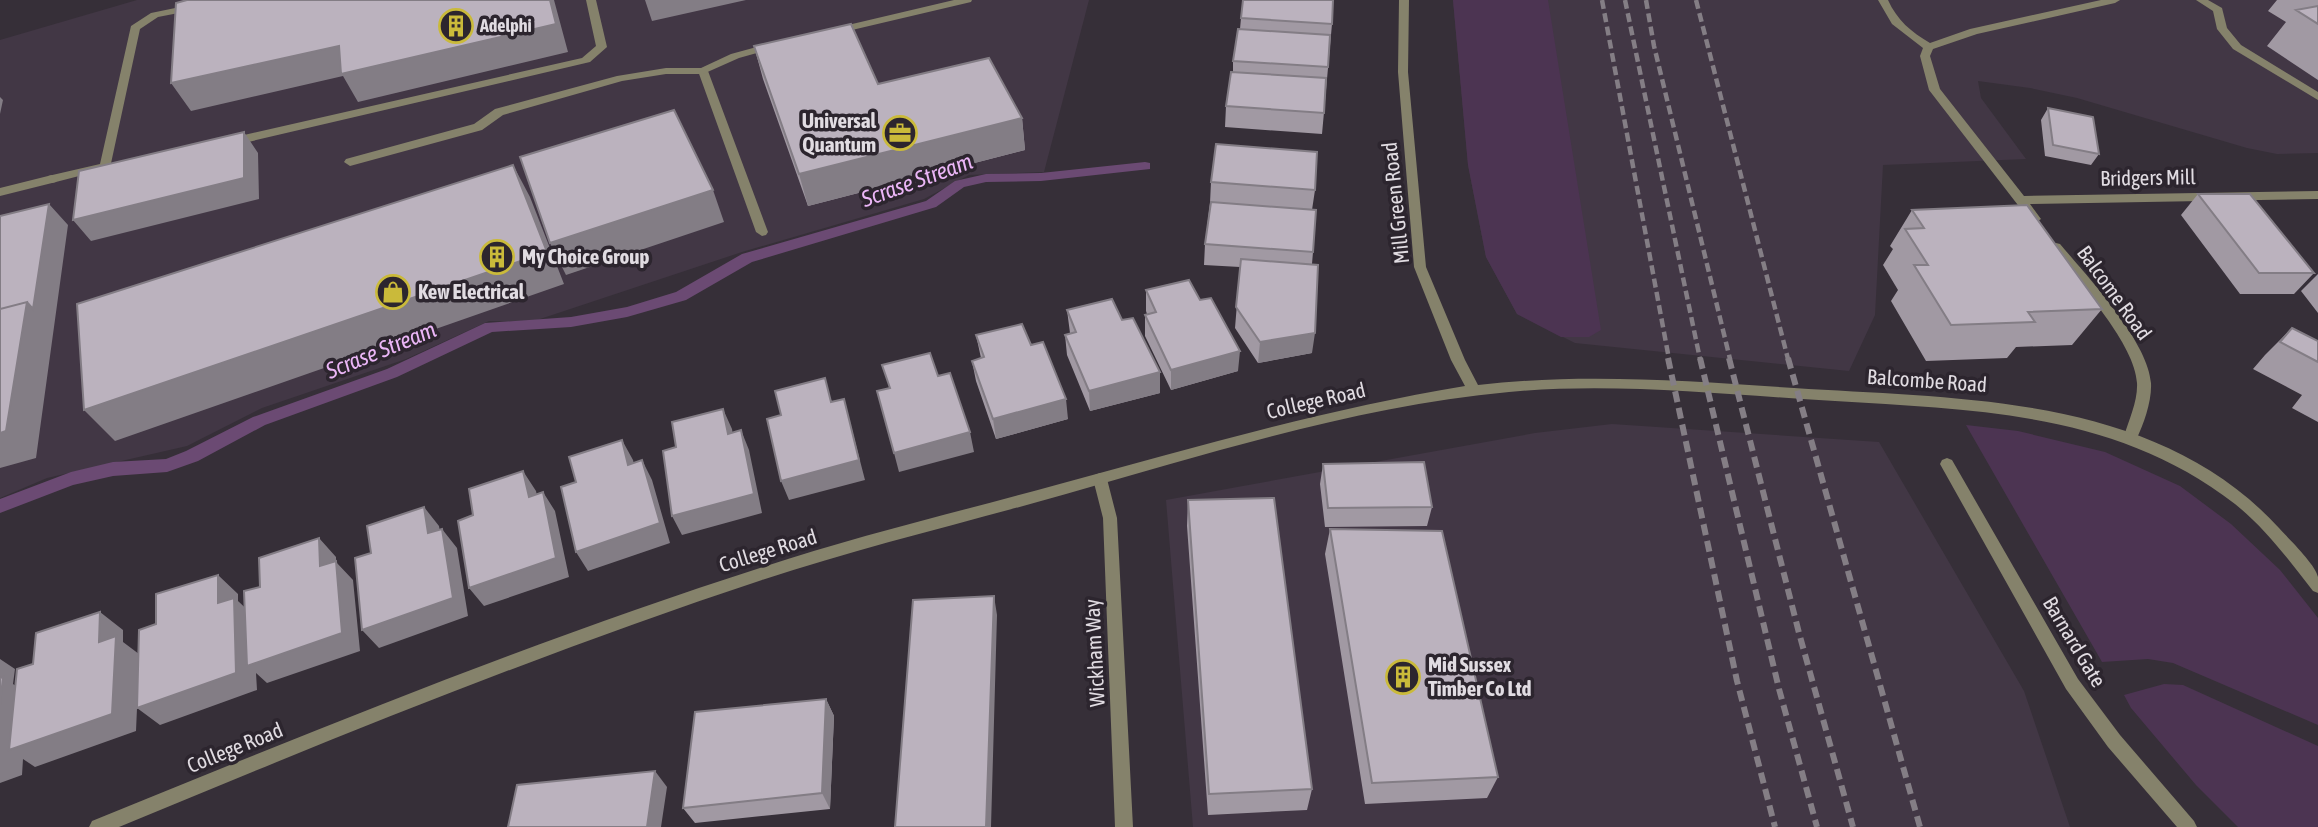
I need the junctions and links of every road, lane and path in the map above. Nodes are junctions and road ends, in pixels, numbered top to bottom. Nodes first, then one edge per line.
1 (230, 0) edge
2 (591, 0) edge
3 (967, 0) edge
4 (1404, 0) edge
5 (1883, 0) edge
6 (2115, 0) edge
7 (2201, 0) edge
8 (827, 33) edge
9 (778, 44) edge
10 (1929, 47) junction
11 (703, 71) junction
12 (2318, 97) edge
13 (214, 146) edge
14 (350, 162) dead end
15 (120, 164) edge
16 (106, 165) junction
17 (0, 192) edge
18 (2318, 195) edge
19 (2020, 200) junction
20 (762, 232) dead end
21 (1474, 391) junction
22 (2131, 436) junction
23 (1947, 464) dead end
24 (1100, 479) junction
25 (2318, 586) edge
26 (98, 827) edge
27 (1124, 827) edge
28 (2188, 827) edge

1 - 16 street
2 - 13 street
3 - 8 street
4 - 21 street, Mill Green Road
5 - 10 street
6 - 10 street
7 - 12 street
9 - 11 street
10 - 19 street, Balcome Road
11 - 14 street
11 - 20 street
15 - 16 street
16 - 17 street
18 - 19 street, Bridgers Mill
19 - 22 street, Balcome Road
21 - 22 street, Balcombe Road
21 - 24 street, College Road
22 - 25 street, Balcombe Road
23 - 28 street, Barnard Gate
24 - 26 street, College Road
24 - 27 street, Wickham Way

